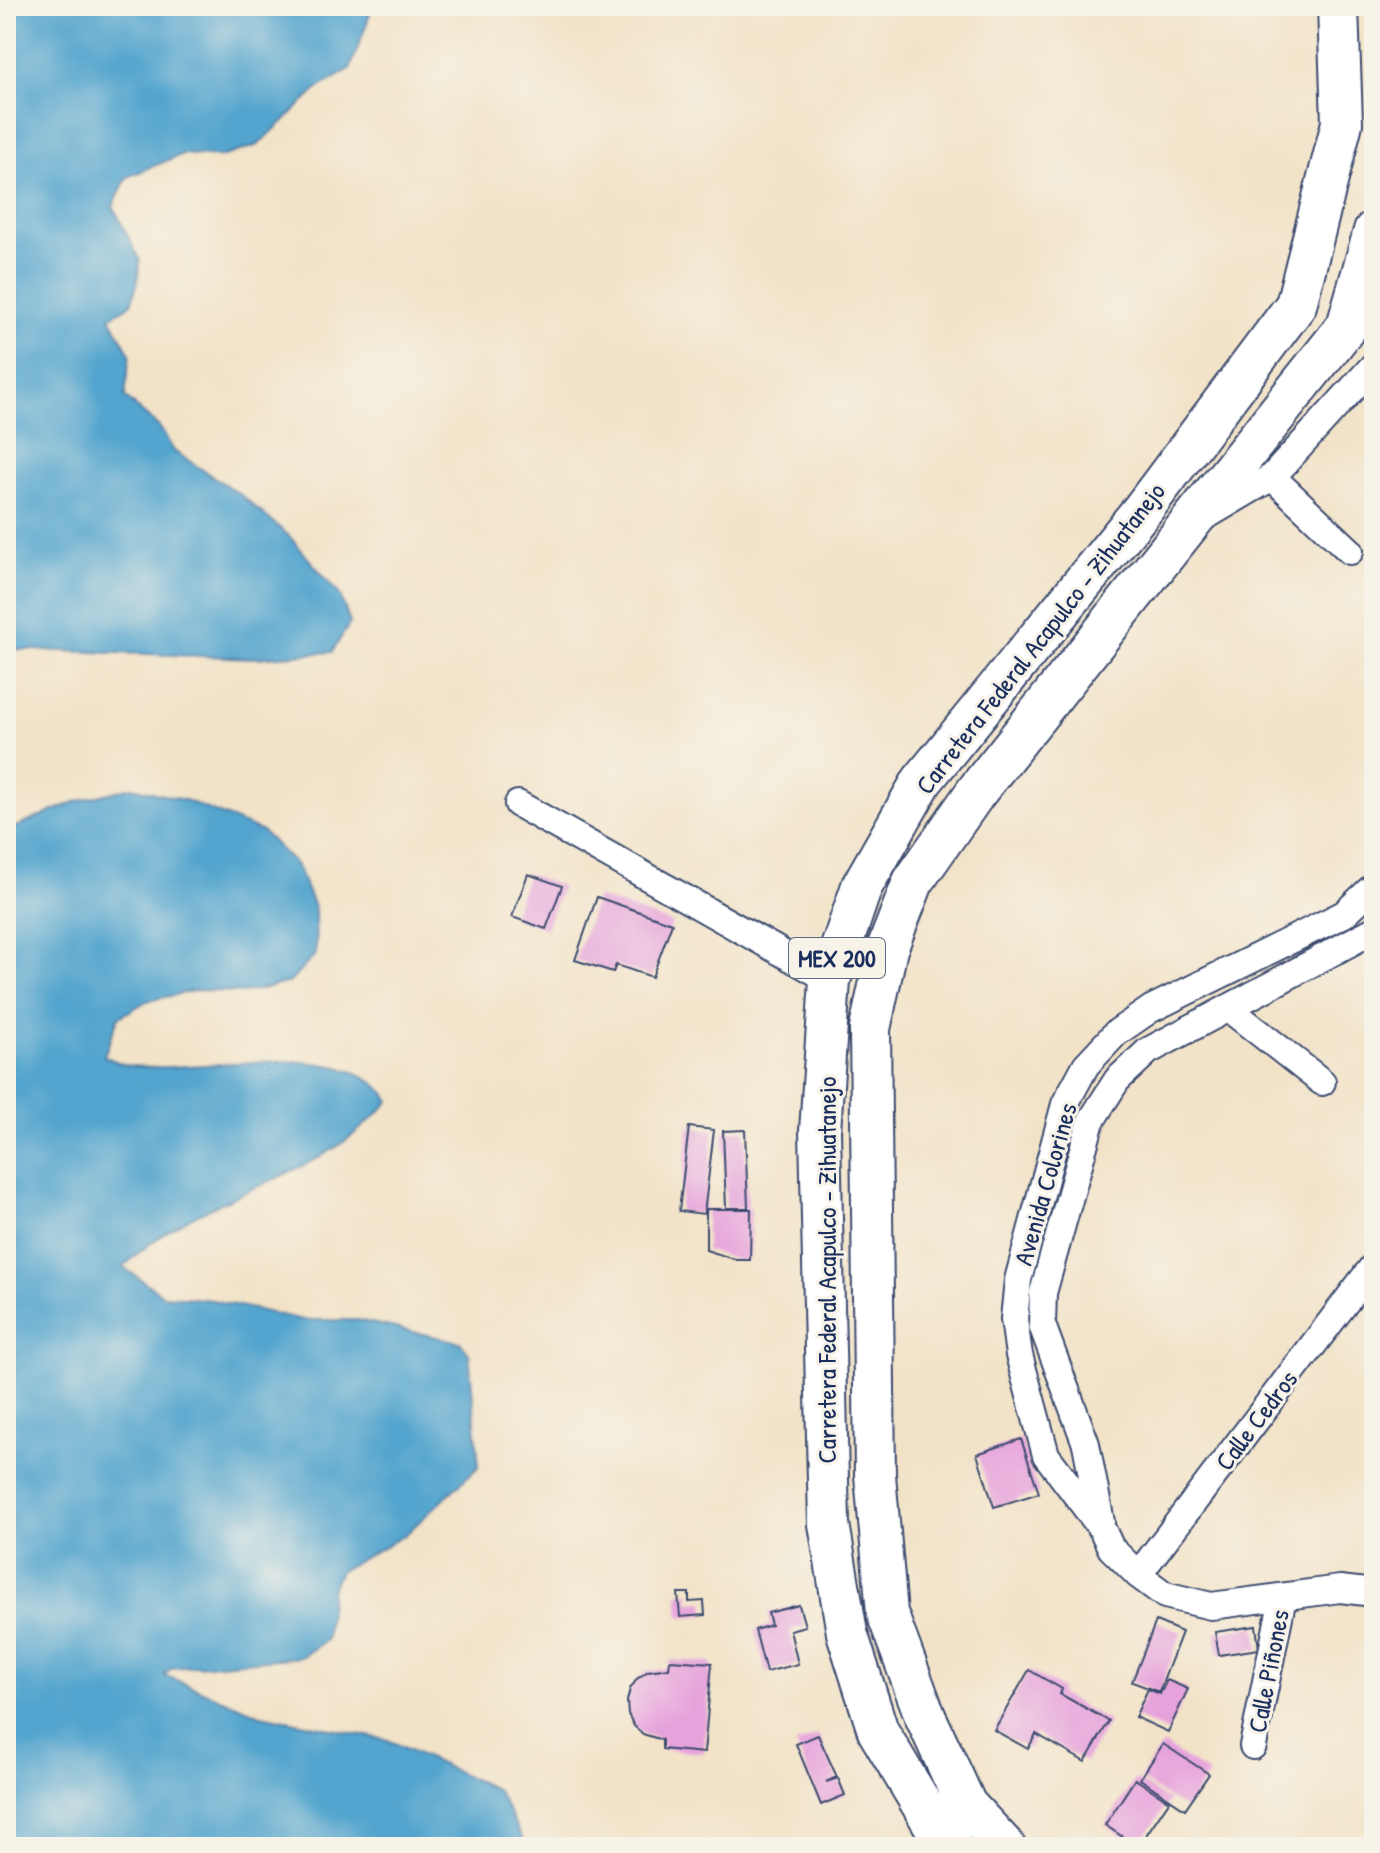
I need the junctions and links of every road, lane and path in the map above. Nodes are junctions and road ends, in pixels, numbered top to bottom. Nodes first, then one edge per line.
1 (1338, 6) edge
2 (1374, 231) edge
3 (1374, 294) edge
4 (1347, 326) junction
5 (1374, 365) edge
6 (1272, 477) junction
7 (1182, 530) junction
8 (1350, 551) dead end
9 (518, 804) dead end
10 (1374, 886) edge
11 (1374, 930) edge
12 (830, 980) junction
13 (1228, 1008) junction
14 (1322, 1082) dead end
15 (1374, 1265) edge
16 (1102, 1529) junction
17 (1138, 1575) junction
18 (1374, 1593) edge
19 (1283, 1597) junction
20 (1253, 1746) dead end
21 (951, 1847) edge
22 (1005, 1847) edge

1 - 12 main road, Carretera Federal Acapulco - Zihuatanejo / MEX 200
2 - 4 main road, Carretera Federal Acapulco - Zihuatanejo / MEX 200
3 - 4 street
4 - 7 main road, Carretera Federal Acapulco - Zihuatanejo / MEX 200
5 - 6 street
6 - 7 street
6 - 8 street
7 - 22 main road, Carretera Federal Acapulco - Zihuatanejo / MEX 200
9 - 12 street
10 - 16 street, Avenida Colorines
11 - 13 street, Avenida Colorines
12 - 21 main road, Carretera Federal Acapulco - Zihuatanejo / MEX 200
13 - 14 street
13 - 16 street, Avenida Colorines
15 - 17 street, Calle Cedros
16 - 17 street, Avenida Colorines
17 - 19 street, Avenida Colorines
18 - 19 street, Avenida Colorines
19 - 20 street, Calle Piñones

